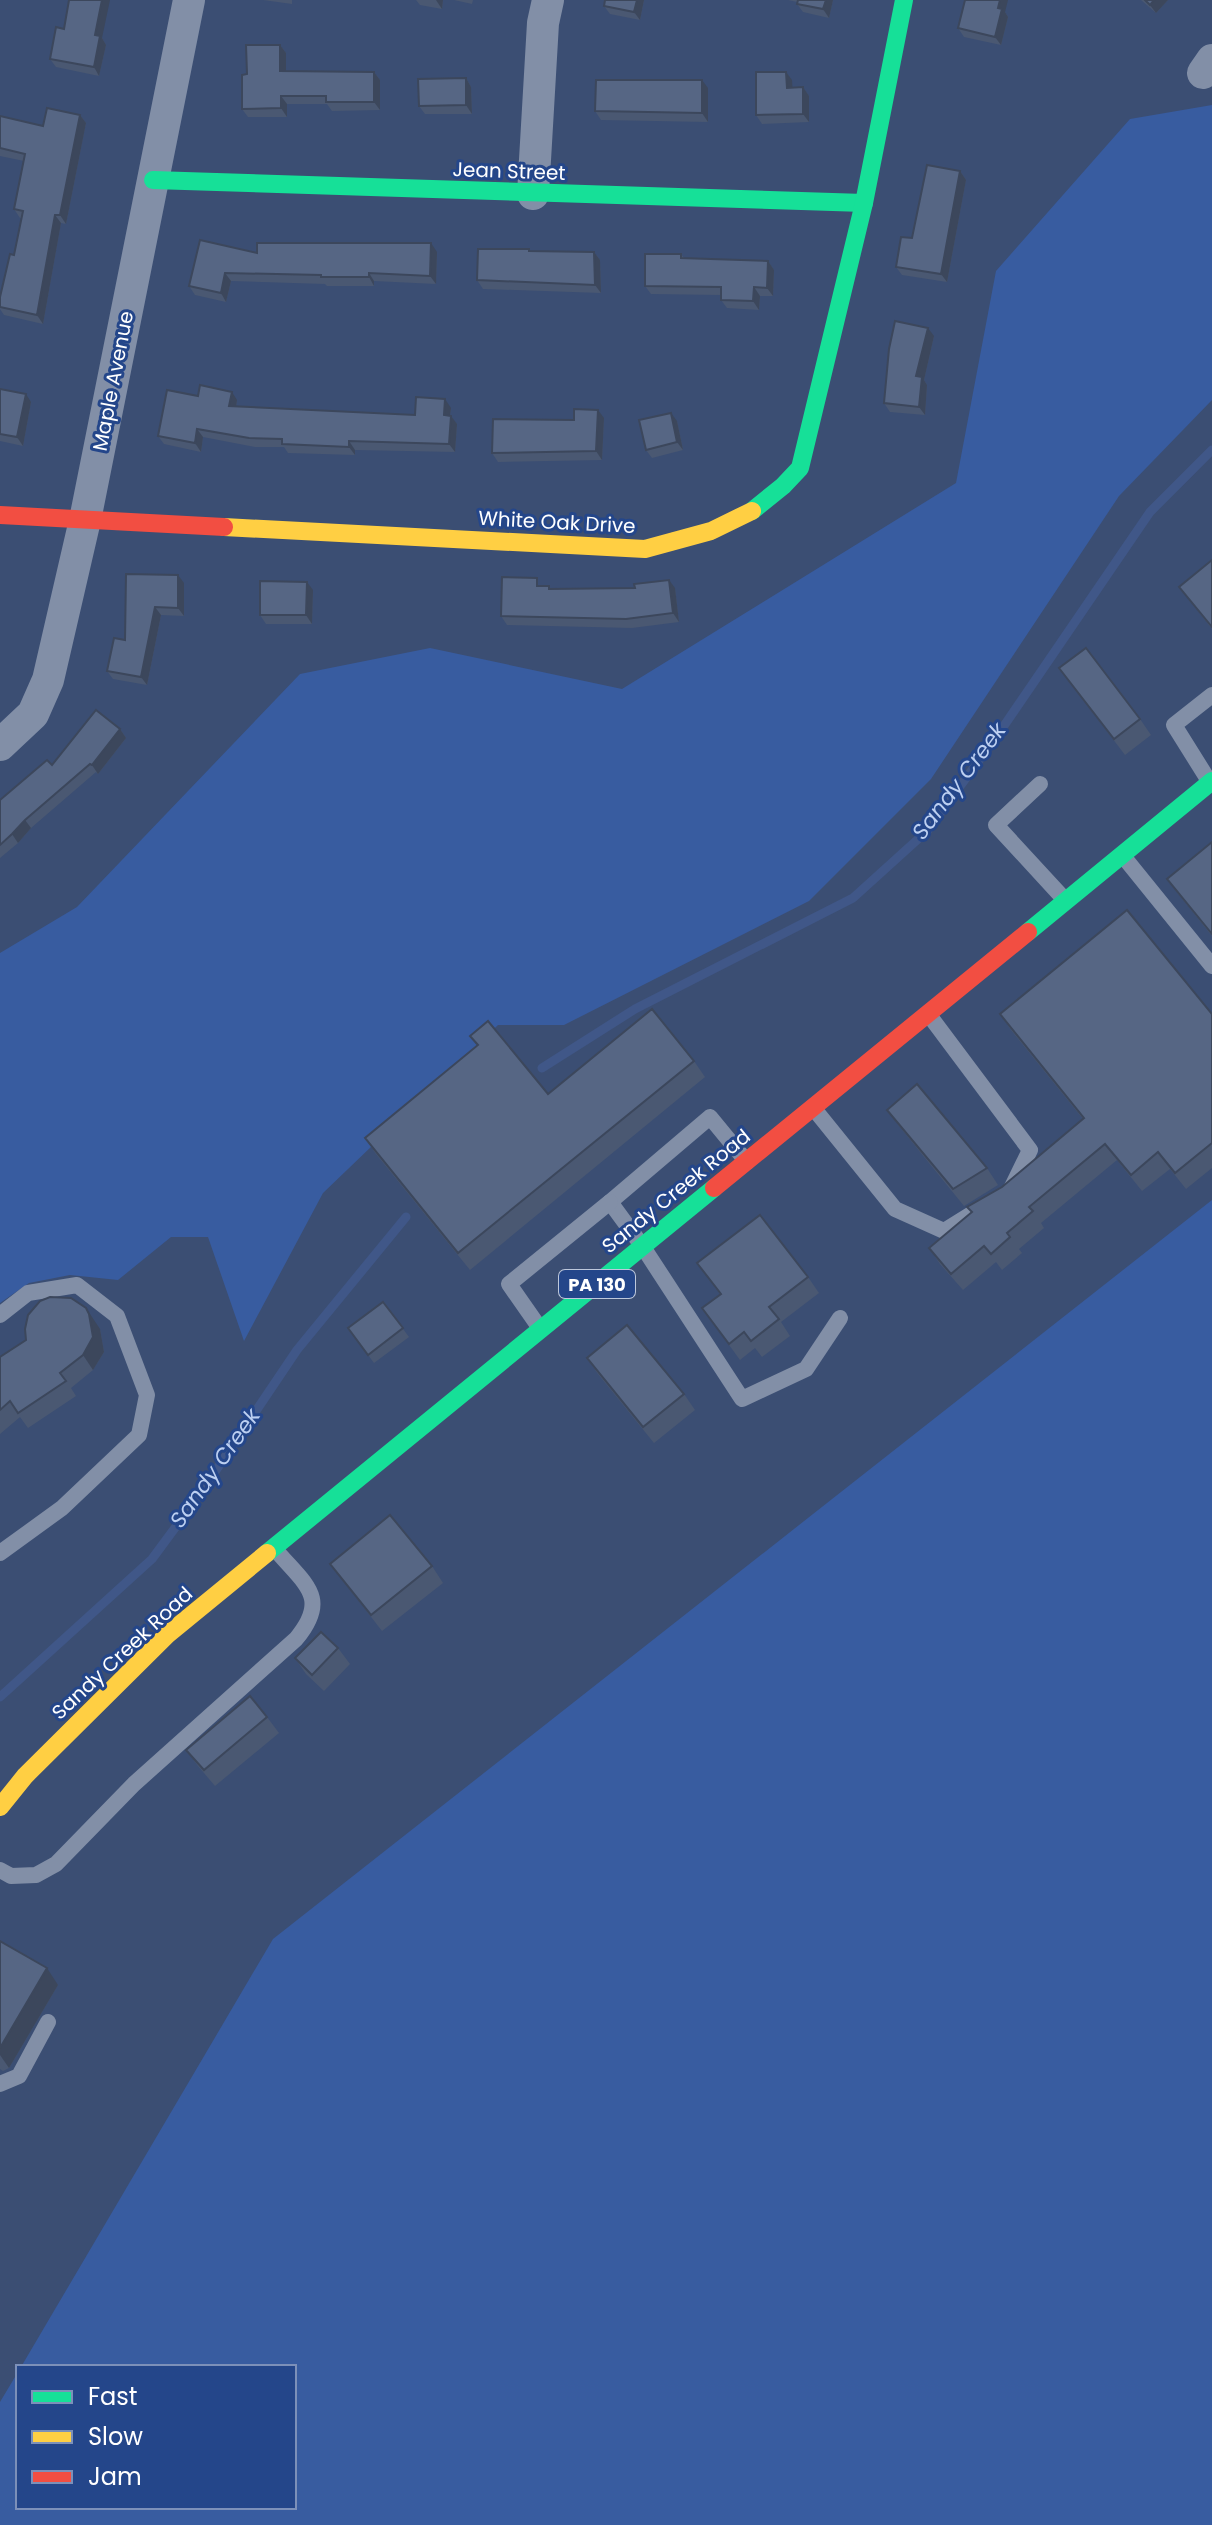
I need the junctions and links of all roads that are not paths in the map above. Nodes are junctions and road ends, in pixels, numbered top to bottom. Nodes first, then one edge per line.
1 (189, 0) edge
2 (548, 0) edge
3 (904, 0) edge
4 (153, 180) junction
5 (533, 194) junction
6 (864, 203) junction
7 (0, 515) edge
8 (85, 520) junction
9 (1212, 695) edge
10 (0, 745) edge
11 (1211, 782) edge
12 (1040, 784) dead end
13 (1122, 855) junction
14 (1066, 901) junction
15 (1212, 966) edge
16 (928, 1013) junction
17 (813, 1107) junction
18 (747, 1162) junction
19 (610, 1202) junction
20 (643, 1247) junction
21 (0, 1315) edge
22 (840, 1318) dead end
23 (541, 1330) junction
24 (274, 1548) junction
25 (0, 1553) edge
26 (0, 1807) edge
27 (0, 1870) edge
28 (48, 2022) dead end
29 (0, 2084) edge

1 - 4 street, Maple Avenue
2 - 5 street
3 - 6 street, White Oak Drive
4 - 5 street, Jean Street
4 - 8 street, Maple Avenue
5 - 6 street, Jean Street
6 - 8 street, White Oak Drive
7 - 8 street, White Oak Drive
8 - 10 street, Maple Avenue
9 - 11 lane
11 - 13 street, Sandy Creek Road / PA 130
12 - 14 lane
13 - 14 street, Sandy Creek Road / PA 130
13 - 15 lane
14 - 16 street, Sandy Creek Road / PA 130
16 - 17 street, Sandy Creek Road / PA 130
16 - 17 lane
17 - 18 street, Sandy Creek Road / PA 130
18 - 19 lane
18 - 20 street, Sandy Creek Road / PA 130
19 - 20 lane
19 - 23 lane
20 - 22 lane
20 - 23 street, Sandy Creek Road / PA 130
21 - 25 lane
23 - 24 street, Sandy Creek Road / PA 130
24 - 26 street, Sandy Creek Road / PA 130
24 - 27 lane
28 - 29 lane

